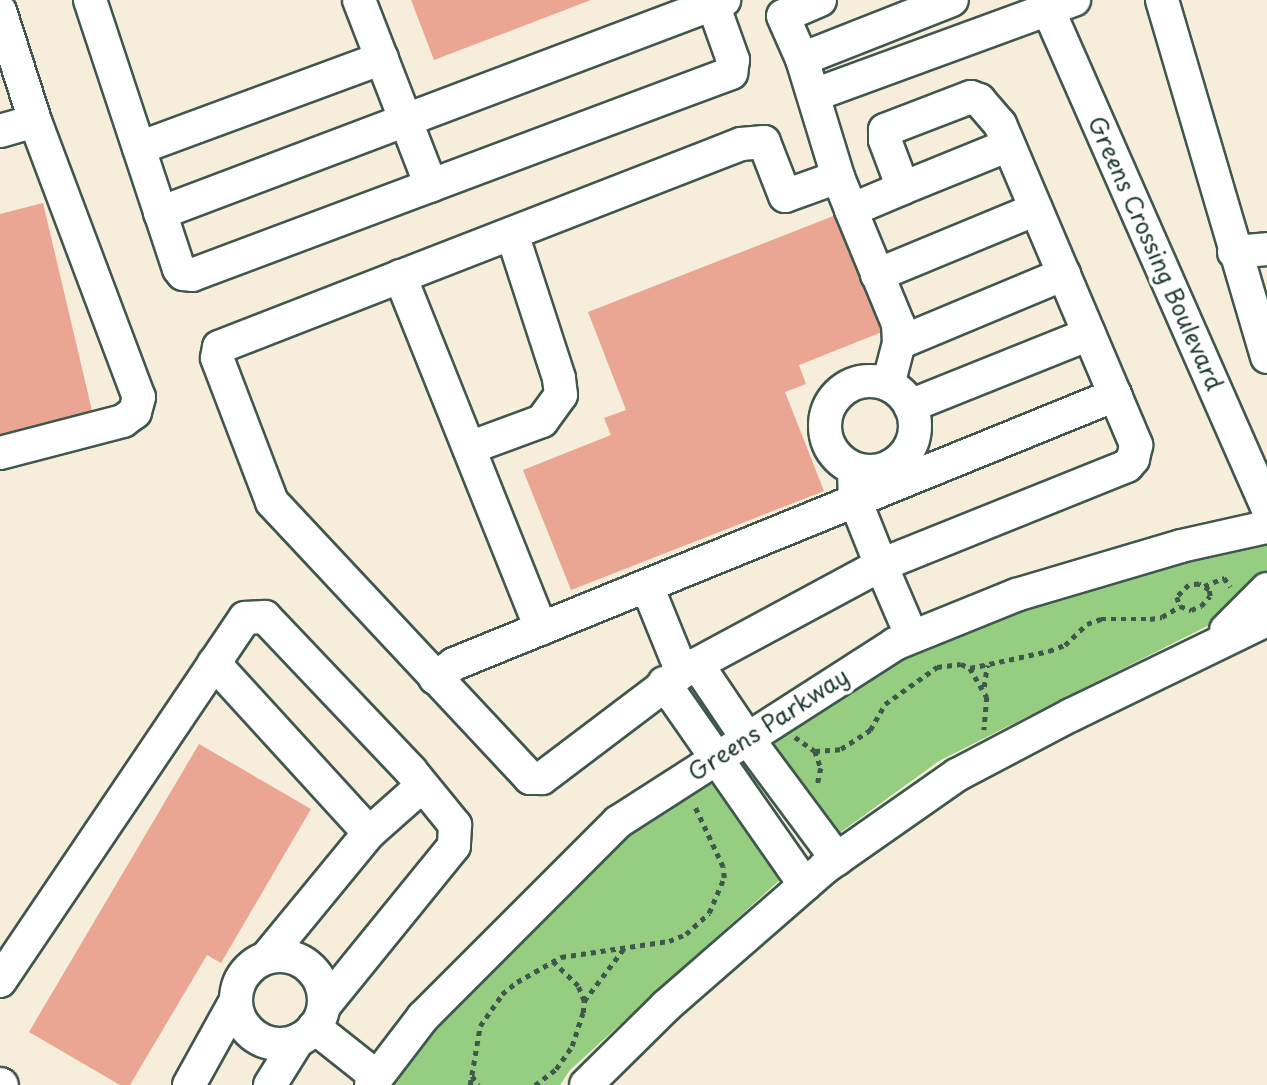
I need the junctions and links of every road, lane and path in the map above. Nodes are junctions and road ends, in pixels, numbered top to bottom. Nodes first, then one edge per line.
1 (90, 0) edge
2 (359, 0) edge
3 (820, 0) edge
4 (952, 0) edge
5 (1162, 0) edge
6 (718, 2) edge
7 (1055, 3) edge
8 (779, 8) edge
9 (0, 11) edge
10 (382, 58) junction
11 (802, 59) junction
12 (814, 95) junction
13 (406, 120) junction
14 (35, 121) junction
15 (0, 131) edge
16 (1009, 145) junction
17 (139, 148) junction
18 (838, 177) junction
19 (431, 186) junction
20 (903, 188) junction
21 (1037, 209) junction
22 (851, 210) junction
23 (160, 213) junction
24 (512, 233) junction
25 (1267, 249) edge
26 (1234, 252) junction
27 (1064, 274) junction
28 (877, 275) junction
29 (400, 276) junction
30 (1089, 334) junction
31 (899, 343) junction
32 (1267, 357) edge
33 (1115, 395) junction
34 (899, 396) junction
35 (469, 448) junction
36 (0, 453) edge
37 (854, 469) junction
38 (855, 500) junction
39 (1267, 507) edge
40 (1267, 527) edge
41 (881, 565) junction
42 (647, 586) junction
43 (1204, 586) junction
44 (1267, 589) edge
45 (1226, 595) dead end
46 (1210, 596) junction
47 (1219, 597) dead end
48 (1180, 606) junction
49 (1267, 620) edge
50 (541, 629) junction
51 (912, 637) junction
52 (1185, 660) junction
53 (214, 663) junction
54 (987, 665) junction
55 (970, 668) junction
56 (681, 673) junction
57 (435, 678) junction
58 (984, 688) junction
59 (980, 736) dead end
60 (747, 737) junction
61 (783, 737) dead end
62 (815, 751) junction
63 (715, 758) junction
64 (422, 786) junction
65 (817, 797) dead end
66 (694, 801) dead end
67 (369, 833) junction
68 (837, 859) junction
69 (806, 885) junction
70 (625, 947) junction
71 (267, 957) junction
72 (552, 961) junction
73 (0, 981) edge
74 (584, 1001) junction
75 (235, 1002) junction
76 (312, 1024) junction
77 (472, 1076) junction
78 (374, 1081) edge
79 (189, 1085) edge
80 (270, 1085) edge
81 (470, 1085) edge
82 (479, 1085) edge
83 (535, 1085) edge
84 (586, 1085) edge

1 - 17 street
2 - 10 street
3 - 8 street
4 - 11 street
5 - 26 street
6 - 13 street
6 - 19 street
7 - 12 street
7 - 39 street, Greens Crossing Boulevard
8 - 11 street
9 - 14 street
10 - 13 street
10 - 17 street
11 - 12 street
12 - 18 street
13 - 19 street
13 - 23 street
14 - 15 street
14 - 36 street
16 - 20 street
16 - 20 street
16 - 21 street
17 - 23 street
18 - 22 street
18 - 24 street
19 - 23 street
20 - 22 street
21 - 27 street
21 - 28 street
22 - 28 street
24 - 29 street
24 - 35 street
25 - 26 street
26 - 32 street
27 - 30 street
27 - 31 street
28 - 31 street
29 - 35 street
29 - 57 street
30 - 33 street
30 - 34 street
31 - 34 street
33 - 38 street
33 - 41 street
34 - 37 street
34 - 37 street
35 - 50 street
37 - 38 street
38 - 41 street
38 - 42 street
40 - 51 street, Greens Parkway
41 - 51 street
41 - 56 street
42 - 50 street
42 - 56 street
43 - 45 path
43 - 46 path
43 - 48 path
44 - 52 street
46 - 47 path
46 - 48 path
48 - 54 path
49 - 52 street
50 - 57 street
51 - 60 street, Greens Parkway
52 - 68 street
53 - 64 street
53 - 67 street
53 - 73 street
54 - 55 path
54 - 58 path
55 - 58 path
55 - 62 path
56 - 57 street
56 - 60 street
56 - 63 street
58 - 59 path
60 - 63 street, Greens Parkway
60 - 68 street
61 - 62 path
62 - 65 path
63 - 69 street
63 - 78 street, Greens Parkway
64 - 67 street
64 - 76 street
66 - 70 path
67 - 71 street
68 - 69 street
69 - 84 street
70 - 72 path
70 - 74 path
71 - 75 street
71 - 76 street
72 - 74 path
72 - 77 path
74 - 83 path
75 - 76 street
75 - 79 street
76 - 78 street
76 - 80 street
77 - 81 path
77 - 82 path

